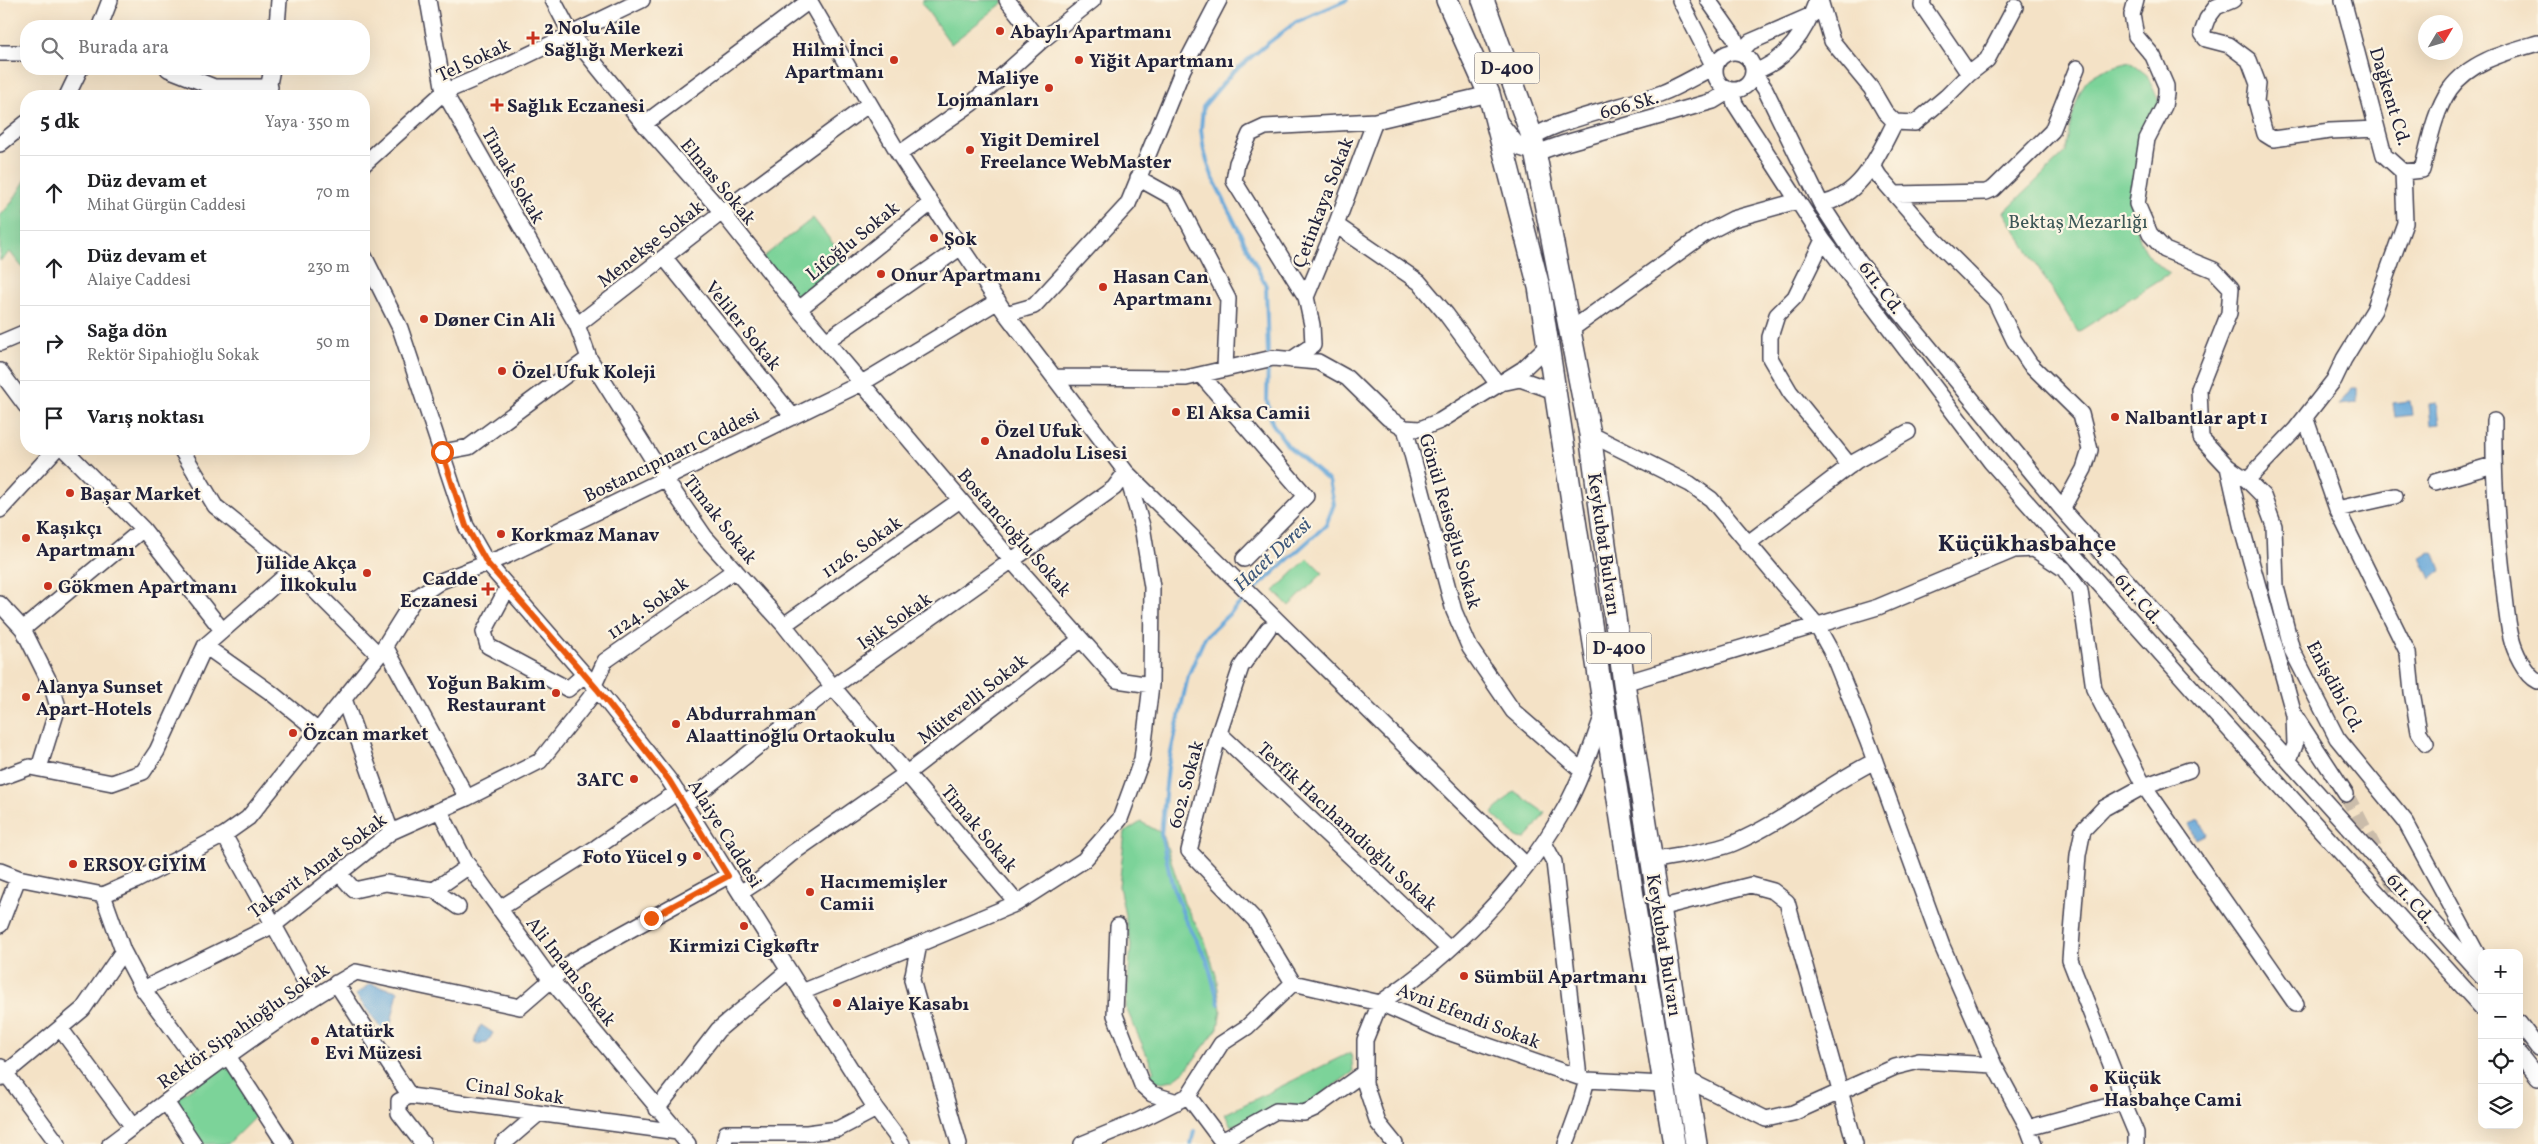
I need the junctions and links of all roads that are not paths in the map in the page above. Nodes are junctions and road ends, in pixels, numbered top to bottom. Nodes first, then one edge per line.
1 (110, 0) edge
2 (279, 0) edge
3 (428, 0) edge
4 (553, 0) edge
5 (642, 0) edge
6 (809, 0) edge
7 (1007, 0) edge
8 (1093, 0) edge
9 (1219, 0) edge
10 (1446, 0) edge
11 (1483, 0) edge
12 (1680, 0) edge
13 (1708, 0) edge
14 (1819, 0) edge
15 (1923, 0) edge
16 (2136, 0) edge
17 (2234, 0) edge
18 (2343, 0) edge
19 (2015, 7) dead end
20 (1812, 15) junction
21 (102, 20) edge
22 (277, 20) edge
23 (571, 34) junction
24 (1040, 42) junction
25 (2538, 43) edge
26 (20, 52) edge
27 (0, 53) edge
28 (1740, 53) junction
29 (1714, 66) junction
30 (2077, 68) dead end
31 (1753, 72) junction
32 (1968, 74) junction
33 (77, 75) edge
34 (182, 75) edge
35 (271, 75) edge
36 (70, 90) edge
37 (217, 90) edge
38 (268, 90) edge
39 (1731, 90) junction
40 (444, 92) junction
41 (1489, 94) junction
42 (869, 104) junction
43 (1496, 117) junction
44 (1375, 121) junction
45 (1895, 122) junction
46 (644, 124) junction
47 (20, 128) edge
48 (2376, 129) junction
49 (0, 144) edge
50 (1529, 146) junction
51 (898, 154) junction
52 (370, 159) edge
53 (1873, 166) junction
54 (2403, 172) junction
55 (1138, 178) junction
56 (1514, 189) junction
57 (1896, 194) junction
58 (1797, 201) junction
59 (931, 203) junction
60 (1821, 204) junction
61 (722, 212) junction
62 (1336, 225) junction
63 (1823, 240) junction
64 (962, 247) junction
65 (664, 258) junction
66 (370, 268) edge
67 (1306, 297) junction
68 (998, 301) junction
69 (799, 310) junction
70 (1006, 314) junction
71 (577, 326) junction
72 (1569, 331) junction
73 (20, 335) edge
74 (826, 341) junction
75 (0, 343) edge
76 (1547, 346) junction
77 (589, 358) junction
78 (1291, 360) junction
79 (1225, 368) junction
80 (0, 371) edge
81 (1201, 374) junction
82 (1056, 377) junction
83 (862, 383) junction
84 (1497, 383) junction
85 (1554, 391) junction
86 (20, 398) edge
87 (793, 417) junction
88 (2305, 417) junction
89 (2494, 421) dead end
90 (1404, 428) junction
91 (1908, 432) dead end
92 (1590, 434) junction
93 (442, 452) junction
94 (50, 455) edge
95 (70, 455) edge
96 (184, 455) edge
97 (2493, 465) junction
98 (1850, 466) junction
99 (2228, 467) junction
100 (1126, 472) junction
101 (664, 479) junction
102 (2247, 480) junction
103 (2435, 482) dead end
104 (2395, 496) dead end
105 (960, 500) junction
106 (2062, 509) junction
107 (2338, 509) junction
108 (0, 510) edge
109 (1167, 510) junction
110 (1137, 513) junction
111 (2049, 527) junction
112 (142, 529) junction
113 (1748, 544) junction
114 (1244, 559) dead end
115 (1012, 561) junction
116 (487, 563) junction
117 (2064, 568) junction
118 (293, 569) junction
119 (735, 570) junction
120 (508, 587) junction
121 (0, 604) edge
122 (1816, 624) junction
123 (784, 625) junction
124 (23, 629) junction
125 (1268, 629) dead end
126 (222, 630) junction
127 (1081, 639) junction
128 (205, 646) junction
129 (382, 651) junction
130 (2538, 681) edge
131 (592, 683) junction
132 (1624, 683) junction
133 (1151, 685) junction
134 (833, 687) junction
135 (344, 699) junction
136 (1604, 712) junction
137 (2294, 715) junction
138 (318, 731) junction
139 (1219, 733) junction
140 (2426, 743) dead end
141 (2288, 760) junction
142 (1875, 761) junction
143 (39, 768) junction
144 (2189, 770) dead end
145 (1582, 771) junction
146 (907, 773) junction
147 (0, 778) edge
148 (2144, 786) junction
149 (2346, 794) tunnel mouth
150 (467, 798) junction
151 (681, 798) junction
152 (440, 811) junction
153 (391, 832) junction
154 (224, 835) junction
155 (1544, 843) junction
156 (1652, 861) junction
157 (1526, 865) junction
158 (469, 866) junction
159 (0, 871) edge
160 (339, 873) junction
161 (728, 876) junction
162 (18, 878) junction
163 (434, 890) junction
164 (740, 893) junction
165 (2398, 894) tunnel mouth
166 (104, 895) junction
167 (1017, 903) junction
168 (458, 906) dead end
169 (1659, 908) junction
170 (499, 909) junction
171 (0, 925) edge
172 (274, 925) junction
173 (1118, 926) dead end
174 (920, 944) junction
175 (1450, 949) junction
176 (123, 951) junction
177 (2478, 956) edge
178 (2438, 957) junction
179 (788, 971) junction
180 (2478, 972) edge
181 (551, 980) junction
182 (1293, 983) junction
183 (336, 984) junction
184 (143, 989) junction
185 (802, 992) junction
186 (314, 996) junction
187 (1380, 1003) junction
188 (2478, 1003) edge
189 (2296, 1004) dead end
190 (60, 1028) junction
191 (2523, 1028) edge
192 (2538, 1048) edge
193 (228, 1056) junction
194 (2523, 1059) edge
195 (1994, 1065) junction
196 (2, 1072) edge
197 (1365, 1072) junction
198 (206, 1073) junction
199 (1583, 1078) junction
200 (2538, 1078) edge
201 (1686, 1079) junction
202 (1663, 1084) junction
203 (1840, 1090) junction
204 (410, 1096) junction
205 (1183, 1099) junction
206 (166, 1102) junction
207 (2122, 1102) junction
208 (657, 1109) junction
209 (876, 1109) junction
210 (538, 1114) junction
211 (133, 1127) junction
212 (2028, 1128) junction
213 (678, 1132) junction
214 (1223, 1143) edge
215 (58, 1144) edge
216 (110, 1144) edge
217 (194, 1144) edge
218 (285, 1144) edge
219 (423, 1144) edge
220 (503, 1144) edge
221 (688, 1144) edge
222 (724, 1144) edge
223 (902, 1144) edge
224 (959, 1144) edge
225 (1082, 1144) edge
226 (1395, 1144) edge
227 (1566, 1144) edge
228 (1674, 1144) edge
229 (1696, 1144) edge
230 (1854, 1144) edge
231 (2034, 1144) edge
232 (2136, 1144) edge

1 - 21 street
2 - 22 street
3 - 40 street, Timak Sokak
4 - 23 street, Elmas Sokak
5 - 23 street, Tel Sokak
6 - 42 street
6 - 46 street
7 - 24 street
8 - 24 street
9 - 55 street
10 - 41 highway, D-400
11 - 50 highway, D-400
12 - 29 street
13 - 28 street
14 - 20 street
14 - 45 street
15 - 32 street
16 - 99 street, Enişdibi Cd.
17 - 48 street
18 - 48 street, Dağkent Cd.
19 - 32 street
20 - 28 street
20 - 31 street
23 - 40 street, Tel Sokak
23 - 46 street, Elmas Sokak
24 - 51 street
25 - 54 street, Dağkent Cd.
26 - 27 street
28 - 29 street
28 - 31 street
29 - 39 street
29 - 50 street, 606 Sk.
30 - 57 street
31 - 39 street
31 - 60 street, 611. Cd.
32 - 45 street
33 - 36 street
34 - 37 street
35 - 38 street
39 - 50 street, 606 Sk.
39 - 58 street, 611. Cd.
40 - 52 street, Tel Sokak
40 - 71 street, Timak Sokak
41 - 43 highway, D-400
41 - 44 street, Çetinkaya Sokak
42 - 51 street
42 - 61 street, Menekşe Sokak
43 - 50 street
43 - 56 highway, D-400
44 - 62 street, Çetinkaya Sokak
44 - 67 street, Çetinkaya Sokak
45 - 53 street
46 - 61 street, Elmas Sokak
47 - 49 street
48 - 54 street, Dağkent Cd.
50 - 56 street
50 - 72 highway, Keykubat Bulvarı / D-400
51 - 59 street
53 - 57 street
53 - 60 street
54 - 88 street
55 - 70 street
55 - 79 street
56 - 76 highway, Keykubat Bulvarı / D-400
57 - 106 street
58 - 63 street, 611. Cd.
58 - 72 street
59 - 64 street
59 - 69 street, Lifoğlu Sokak
60 - 106 street, 611. Cd.
61 - 65 street, Menekşe Sokak
61 - 69 street, Elmas Sokak
62 - 67 street, Çetinkaya Sokak
62 - 84 street
63 - 98 street
63 - 111 street, 611. Cd.
64 - 68 street
64 - 74 street
65 - 71 street, Menekşe Sokak
65 - 87 street, Veliler Sokak
66 - 93 street, Alaiye Caddesi
67 - 78 street, Çetinkaya Sokak
68 - 70 street
68 - 83 street, Bostancıpınarı Caddesi
69 - 74 street, Elmas Sokak
70 - 82 street
71 - 77 street, Timak Sokak
72 - 92 highway, Keykubat Bulvarı / D-400
73 - 75 street
74 - 83 street, Elmas Sokak
76 - 84 street
76 - 85 highway, Keykubat Bulvarı / D-400
77 - 93 street
77 - 101 street, Timak Sokak
78 - 79 street, Gönül Reisoğlu Sokak
78 - 90 street, Gönül Reisoğlu Sokak
79 - 81 street, Gönül Reisoğlu Sokak
80 - 86 street
81 - 82 street, Gönül Reisoğlu Sokak
81 - 114 street
82 - 100 street
83 - 87 street, Bostancıpınarı Caddesi
83 - 105 street, Bostancioğlu Sokak
84 - 85 street
84 - 90 street
85 - 136 highway, Keykubat Bulvarı / D-400
87 - 101 street, Bostancıpınarı Caddesi
88 - 102 street
88 - 107 street
89 - 97 street
90 - 145 street, Gönül Reisoğlu Sokak
91 - 98 street
92 - 113 street
92 - 132 highway, Keykubat Bulvarı / D-400
93 - 116 street, Alaiye Caddesi
94 - 108 street
95 - 112 street
96 - 118 street
97 - 103 street
97 - 130 street
98 - 113 street
99 - 102 street, Enişdibi Cd.
99 - 137 street, Enişdibi Cd.
100 - 109 street
100 - 110 street
100 - 115 street, Işik Sokak
101 - 116 street, Bostancıpınarı Caddesi
101 - 119 street, Timak Sokak
102 - 177 street, Enişdibi Cd.
104 - 107 street
105 - 115 street, Bostancioğlu Sokak
105 - 123 street, 1126. Sokak
106 - 141 street, 611. Cd.
107 - 140 street
109 - 110 street
109 - 157 street
110 - 133 street
111 - 117 street
111 - 178 street, 611. Cd.
112 - 124 street
112 - 126 street
113 - 122 street
115 - 127 street, Bostancioğlu Sokak
115 - 134 street, Işik Sokak
116 - 120 street, Alaiye Caddesi
116 - 129 street, Bostancıpınarı Caddesi
117 - 122 street
117 - 148 street
118 - 126 street
118 - 129 street
119 - 123 street, Timak Sokak
119 - 131 street, 1124. Sokak
120 - 131 street, Alaiye Caddesi
120 - 131 street
121 - 124 street
122 - 132 street
122 - 142 street
123 - 134 street, Timak Sokak
124 - 143 street
125 - 139 street, 602. Sokak
126 - 128 street
127 - 133 street, Bostancioğlu Sokak
127 - 146 street, Mütevelli Sokak
128 - 138 street
128 - 143 street
129 - 135 street, Bostancıpınarı Caddesi
129 - 150 street
131 - 150 street, Takavit Amat Sokak
131 - 151 street, Alaiye Caddesi
132 - 156 highway, Keykubat Bulvarı / D-400
133 - 167 street
134 - 146 street, Timak Sokak
134 - 151 street, Işik Sokak
135 - 138 street, Bostancıpınarı Caddesi
135 - 153 street
136 - 145 street
136 - 202 highway, Keykubat Bulvarı / D-400
137 - 141 street, Enişdibi Cd.
137 - 149 street
138 - 154 street, Bostancıpınarı Caddesi
139 - 175 street, Tevfik Hacıhamdioğlu Sokak
139 - 182 street, 602. Sokak
141 - 180 street, 611. Cd.
142 - 156 street
142 - 195 street
143 - 147 street
144 - 148 street
145 - 155 street
146 - 164 street, Mütevelli Sokak
146 - 167 street, Timak Sokak
148 - 189 street
148 - 207 street
150 - 152 street, Takavit Amat Sokak
151 - 161 street, Alaiye Caddesi
151 - 170 street, Işik Sokak
152 - 153 street, Takavit Amat Sokak
152 - 158 street, Ali Imam Sokak
153 - 160 street, Takavit Amat Sokak
154 - 166 street, Bostancıpınarı Caddesi
154 - 172 street
155 - 157 street
155 - 199 street
156 - 169 highway, Keykubat Bulvarı / D-400
157 - 175 street
158 - 163 street
158 - 170 street, Ali Imam Sokak
159 - 162 street
160 - 163 street
160 - 172 street, Takavit Amat Sokak
161 - 164 street, Alaiye Caddesi
161 - 181 street, Rektör Sipahioğlu Sokak
162 - 166 street
162 - 171 street
163 - 168 street
164 - 179 street, Alaiye Caddesi
165 - 178 street
166 - 176 street
167 - 174 street
169 - 201 highway, Keykubat Bulvarı / D-400
169 - 203 street
170 - 181 street, Ali Imam Sokak
172 - 184 street, Takavit Amat Sokak
172 - 186 street
173 - 205 street
174 - 185 street
174 - 224 street
175 - 187 street
176 - 184 street
176 - 190 street
178 - 188 street, 611. Cd.
179 - 185 street, Alaiye Caddesi
179 - 208 street
181 - 183 street, Rektör Sipahioğlu Sokak
181 - 208 street, Ali Imam Sokak
182 - 187 street
182 - 205 street
183 - 186 street, Rektör Sipahioğlu Sokak
183 - 204 street
184 - 198 street
185 - 209 street, Alaiye Caddesi
186 - 193 street, Rektör Sipahioğlu Sokak
187 - 197 street, Avni Efendi Sokak
187 - 199 street, Avni Efendi Sokak
190 - 196 street
190 - 211 street
191 - 192 street
193 - 198 street, Rektör Sipahioğlu Sokak
193 - 218 street
194 - 200 street
195 - 203 street
195 - 212 street
196 - 215 street
197 - 214 street
197 - 226 street, Avni Efendi Sokak
198 - 206 street, Rektör Sipahioğlu Sokak
199 - 202 street, Avni Efendi Sokak
199 - 227 street
201 - 203 street
201 - 229 highway, Keykubat Bulvarı / D-400
202 - 228 highway, Keykubat Bulvarı / D-400
203 - 230 street
204 - 210 street, Cinal Sokak
204 - 219 street
205 - 214 street
205 - 225 street
206 - 211 street, Rektör Sipahioğlu Sokak
206 - 217 street
207 - 212 street
207 - 232 street
208 - 213 street, Ali Imam Sokak
209 - 222 street
209 - 223 street, Alaiye Caddesi
210 - 213 street, Cinal Sokak
210 - 220 street
211 - 216 street, Rektör Sipahioğlu Sokak
212 - 231 street
213 - 221 street, Ali Imam Sokak

